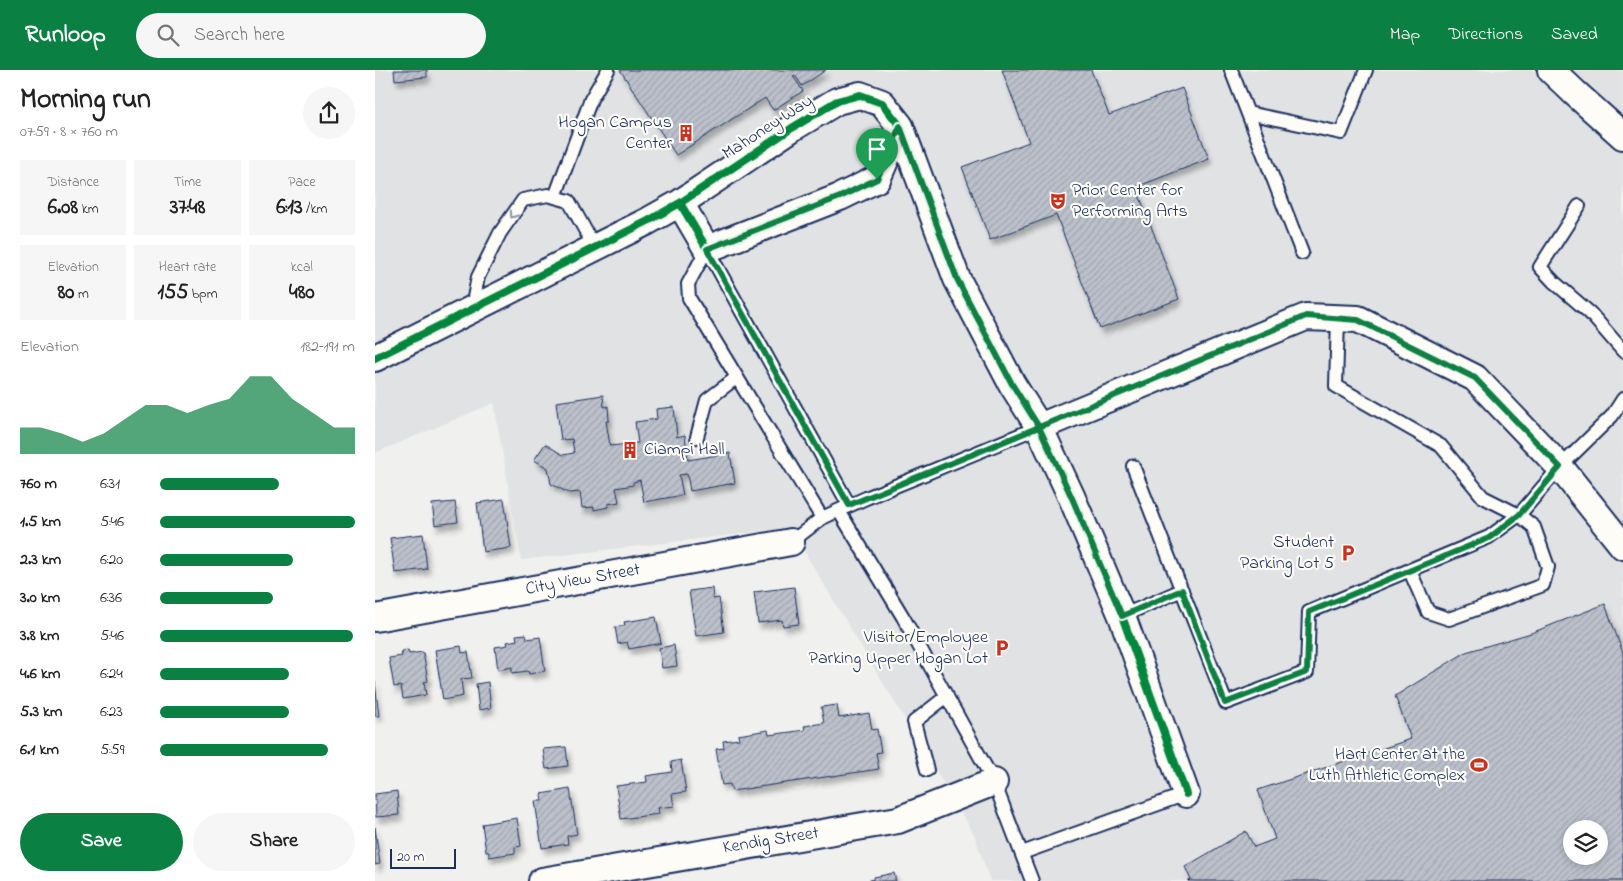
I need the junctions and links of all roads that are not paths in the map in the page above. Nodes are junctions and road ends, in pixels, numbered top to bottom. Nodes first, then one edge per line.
1 (608, 70) edge
2 (1231, 70) edge
3 (1367, 70) edge
4 (1551, 70) edge
5 (1248, 112) junction
6 (900, 126) junction
7 (1623, 136) edge
8 (555, 197) junction
9 (679, 203) junction
10 (1579, 206) dead end
11 (595, 248) junction
12 (707, 249) junction
13 (1302, 253) dead end
14 (471, 310) junction
15 (1338, 318) junction
16 (1623, 351) edge
17 (375, 358) edge
18 (736, 378) junction
19 (1623, 399) edge
20 (1039, 427) junction
21 (697, 436) dead end
22 (1133, 466) dead end
23 (1560, 467) junction
24 (844, 508) junction
25 (1519, 515) junction
26 (822, 518) junction
27 (791, 542) joint
28 (1623, 546) edge
29 (1410, 571) junction
30 (1182, 590) junction
31 (1122, 616) junction
32 (375, 618) edge
33 (947, 696) junction
34 (927, 770) dead end
35 (994, 782) junction
36 (1186, 794) joint
37 (1022, 854) junction
38 (542, 881) edge
39 (1032, 881) edge

1 - 8 lane
2 - 5 lane
3 - 5 lane
4 - 7 street
5 - 13 lane
6 - 9 street, Mahoney Way
6 - 12 street
6 - 20 street, Mahoney Way
8 - 11 lane
8 -> 14 lane
9 - 11 street, Mahoney Way
9 - 12 street
10 - 16 lane
11 - 14 street, Mahoney Way
12 - 18 lane
12 - 24 lane
14 - 17 street, Mahoney Way
15 - 20 street
15 - 23 street
15 - 25 lane
18 - 21 lane
18 - 26 lane
19 - 23 lane
20 - 24 lane
20 - 31 street, Mahoney Way
22 - 30 lane
23 - 25 lane
23 - 28 street
24 - 26 lane
24 - 33 lane
25 - 29 lane
25 - 29 lane
26 - 27 lane
27 - 32 street, City View Street
29 - 30 lane
30 - 31 lane
31 - 36 street, Mahoney Way
33 - 34 lane
33 - 35 lane
35 - 37 lane
35 - 38 street, Kendig Street
36 - 37 lane
37 - 39 lane

